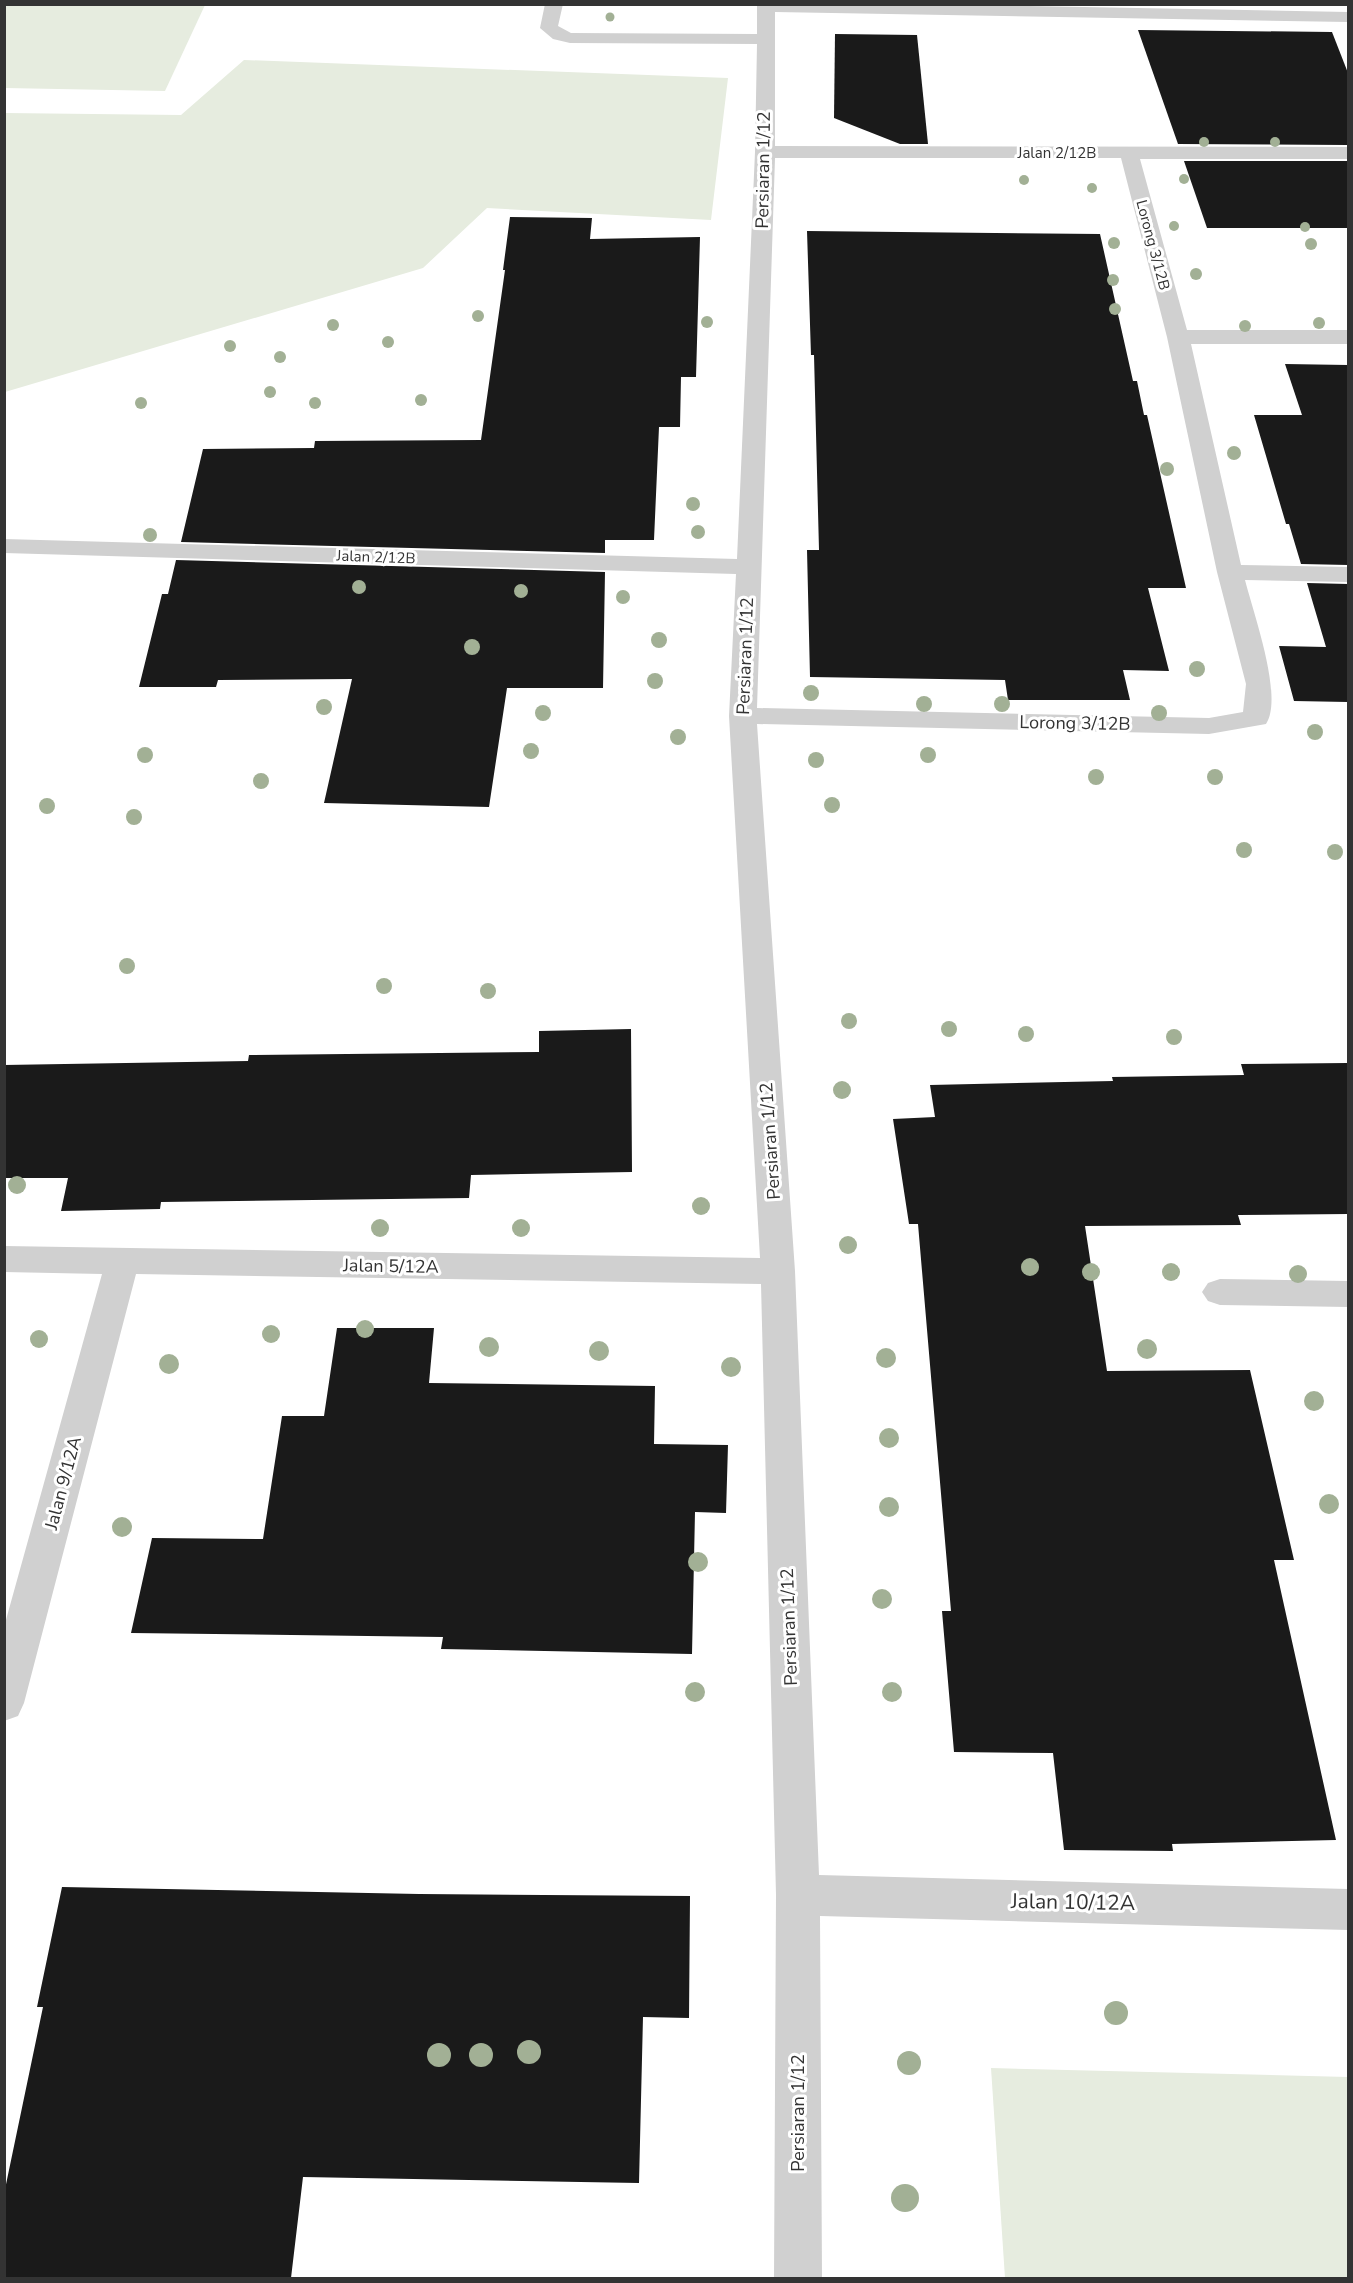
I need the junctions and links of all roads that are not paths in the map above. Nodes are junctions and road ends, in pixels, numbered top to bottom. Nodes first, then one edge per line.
1 (554, 4) edge
2 (766, 6) edge
3 (1348, 17) edge
4 (764, 39) junction
5 (765, 152) junction
6 (1129, 153) junction
7 (1348, 153) edge
8 (1178, 337) junction
9 (1348, 337) edge
10 (4, 546) edge
11 (748, 567) junction
12 (1230, 572) junction
13 (1348, 574) edge
14 (743, 716) junction
15 (4, 1259) edge
16 (122, 1263) junction
17 (778, 1271) junction
18 (1220, 1292) dead end
19 (1348, 1294) edge
20 (4, 1703) edge
21 (798, 1895) junction
22 (1348, 1909) edge
23 (798, 2278) edge

1 - 4 street
2 - 3 street
2 - 4 street, Persiaran 1/12
4 - 5 street, Persiaran 1/12
5 - 6 street, Jalan 2/12B
5 - 11 street, Persiaran 1/12
6 - 7 street, Jalan 2/12B
6 - 8 street, Lorong 3/12B
8 - 9 street
8 - 12 street, Lorong 3/12B
10 - 11 street, Jalan 2/12B
11 - 14 street, Persiaran 1/12
12 - 13 street
12 - 14 street, Lorong 3/12B
14 - 17 street, Persiaran 1/12
15 - 16 street, Jalan 5/12A
16 - 17 street, Jalan 5/12A
16 - 20 street, Jalan 9/12A
17 - 21 street, Persiaran 1/12
18 - 19 street
21 - 22 street, Jalan 10/12A
21 - 23 street, Persiaran 1/12

